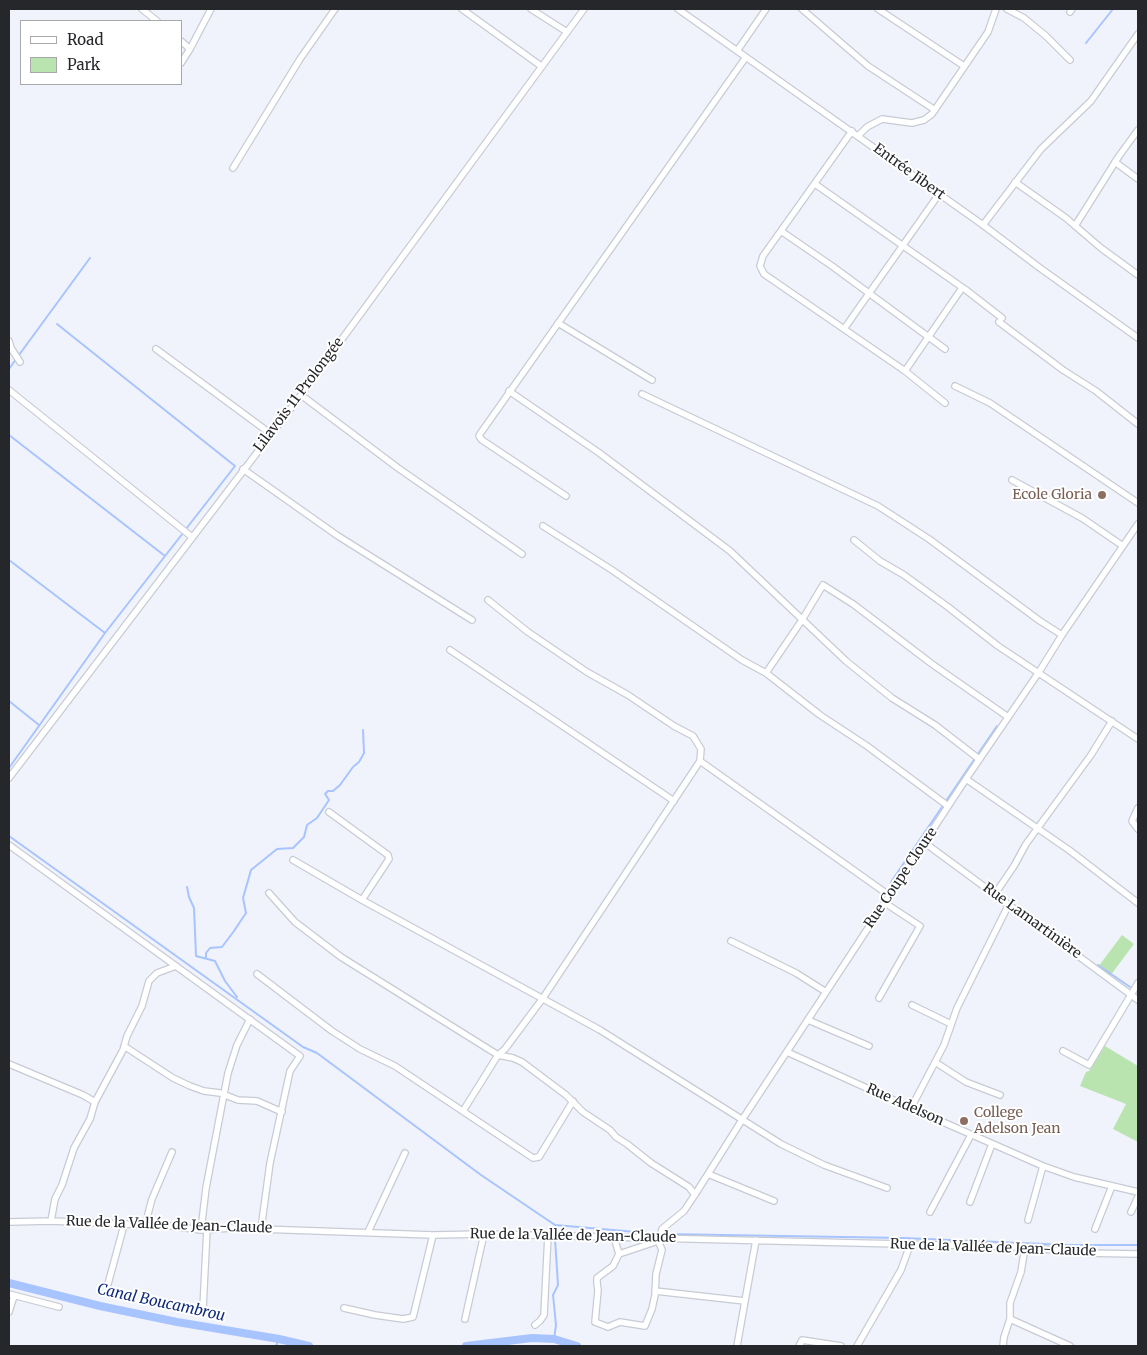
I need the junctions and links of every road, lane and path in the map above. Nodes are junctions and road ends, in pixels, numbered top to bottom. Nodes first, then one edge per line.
1 (142, 9) edge
2 (211, 9) edge
3 (335, 9) edge
4 (462, 9) edge
5 (531, 9) edge
6 (584, 9) edge
7 (678, 9) edge
8 (766, 9) edge
9 (802, 9) edge
10 (878, 9) edge
11 (996, 9) edge
12 (1007, 9) edge
13 (157, 20) edge
14 (567, 32) junction
15 (1138, 34) edge
16 (182, 42) edge
17 (190, 49) junction
18 (737, 51) junction
19 (746, 56) junction
20 (1070, 60) dead end
21 (182, 61) edge
22 (541, 66) junction
23 (964, 66) junction
24 (934, 110) junction
25 (1138, 130) edge
26 (852, 131) junction
27 (858, 136) junction
28 (1115, 162) junction
29 (234, 168) dead end
30 (1138, 179) edge
31 (1015, 182) junction
32 (815, 184) junction
33 (939, 194) junction
34 (983, 225) junction
35 (1075, 226) junction
36 (781, 231) junction
37 (902, 247) junction
38 (1138, 275) edge
39 (962, 288) junction
40 (869, 293) junction
41 (558, 323) junction
42 (844, 329) junction
43 (928, 337) junction
44 (1138, 338) edge
45 (9, 341) edge
46 (156, 349) dead end
47 (945, 349) dead end
48 (20, 362) dead end
49 (905, 371) junction
50 (652, 380) dead end
51 (955, 386) dead end
52 (9, 390) edge
53 (509, 391) junction
54 (642, 394) dead end
55 (301, 395) junction
56 (945, 403) dead end
57 (1138, 424) edge
58 (270, 434) junction
59 (244, 469) junction
60 (1012, 480) dead end
61 (566, 496) dead end
62 (1138, 503) edge
63 (1138, 524) edge
64 (543, 526) dead end
65 (192, 536) junction
66 (854, 540) dead end
67 (1124, 546) junction
68 (522, 554) dead end
69 (488, 600) dead end
70 (472, 620) dead end
71 (802, 620) junction
72 (1062, 635) junction
73 (450, 650) dead end
74 (1039, 672) junction
75 (766, 673) junction
76 (1008, 717) junction
77 (1112, 721) junction
78 (1138, 739) edge
79 (979, 759) junction
80 (700, 761) junction
81 (9, 778) edge
82 (966, 779) junction
83 (674, 800) junction
84 (948, 806) junction
85 (1138, 808) edge
86 (329, 812) dead end
87 (1039, 829) junction
88 (1138, 829) edge
89 (925, 843) junction
90 (9, 845) edge
91 (293, 860) dead end
92 (269, 893) dead end
93 (995, 894) junction
94 (890, 896) junction
95 (362, 900) junction
96 (885, 903) junction
97 (1009, 904) junction
98 (1138, 904) edge
99 (731, 941) dead end
100 (176, 966) junction
101 (256, 974) dead end
102 (1138, 983) edge
103 (826, 992) junction
104 (1131, 995) junction
105 (543, 998) junction
106 (879, 998) dead end
107 (1138, 1000) edge
108 (912, 1005) dead end
109 (250, 1019) junction
110 (808, 1020) junction
111 (952, 1024) junction
112 (124, 1046) junction
113 (870, 1046) dead end
114 (1063, 1051) dead end
115 (787, 1052) junction
116 (498, 1055) junction
117 (935, 1062) junction
118 (9, 1064) edge
119 (225, 1095) junction
120 (1000, 1095) dead end
121 (573, 1101) junction
122 (95, 1102) junction
123 (911, 1108) junction
124 (463, 1111) junction
125 (282, 1112) junction
126 (742, 1120) junction
127 (971, 1135) junction
128 (992, 1144) junction
129 (172, 1152) dead end
130 (406, 1153) dead end
131 (1043, 1166) junction
132 (708, 1174) junction
133 (1112, 1186) junction
134 (887, 1188) dead end
135 (1138, 1192) edge
136 (694, 1195) junction
137 (1138, 1196) edge
138 (774, 1201) dead end
139 (970, 1202) dead end
140 (930, 1212) dead end
141 (1132, 1212) dead end
142 (1028, 1220) dead end
143 (9, 1222) edge
144 (51, 1222) junction
145 (124, 1225) junction
146 (147, 1226) junction
147 (261, 1229) junction
148 (1094, 1229) dead end
149 (204, 1230) junction
150 (368, 1232) junction
151 (484, 1234) junction
152 (433, 1235) junction
153 (548, 1235) junction
154 (614, 1237) junction
155 (659, 1238) junction
156 (756, 1240) junction
157 (910, 1245) junction
158 (1025, 1247) junction
159 (619, 1254) junction
160 (1138, 1254) edge
161 (108, 1284) dead end
162 (655, 1291) junction
163 (12, 1295) edge
164 (745, 1301) junction
165 (59, 1307) dead end
166 (204, 1308) dead end
167 (344, 1308) dead end
168 (9, 1312) edge
169 (466, 1318) dead end
170 (1010, 1319) junction
171 (535, 1325) dead end
172 (738, 1346) edge
173 (799, 1346) edge
174 (841, 1346) edge
175 (857, 1346) edge
176 (1003, 1346) edge
177 (1070, 1346) edge

1 - 13 street
2 - 17 street
3 - 29 street
4 - 22 street
5 - 14 street
6 - 14 street, Lilavois 11 Prolongée
7 - 18 street, Entrée Jibert
8 - 18 street
9 - 24 street
10 - 23 street
11 - 23 street
12 - 20 street
14 - 22 street, Lilavois 11 Prolongée
15 - 31 street
16 - 17 street
17 - 21 street
18 - 19 street, Entrée Jibert
19 - 26 street, Entrée Jibert
19 - 41 street
22 - 55 street, Lilavois 11 Prolongée
23 - 24 street
24 - 27 street
25 - 28 street
26 - 27 street, Entrée Jibert
26 - 32 street
27 - 33 street, Entrée Jibert
28 - 30 street
28 - 35 street
31 - 34 street
31 - 35 street
32 - 36 street
32 - 37 street
33 - 34 street, Entrée Jibert
33 - 37 street
34 - 44 street, Entrée Jibert
35 - 38 street
36 - 40 street
36 - 42 street
37 - 39 street
37 - 40 street
39 - 43 street
39 - 57 street
40 - 42 street
40 - 43 street
41 - 50 street
41 - 53 street
42 - 49 street
43 - 47 street
43 - 49 street
45 - 48 street
46 - 58 street
49 - 56 street
51 - 62 street
52 - 65 street
53 - 61 street
53 - 71 street
54 - 72 street
55 - 58 street, Lilavois 11 Prolongée
55 - 68 street
58 - 59 street, Lilavois 11 Prolongée
59 - 65 street, Lilavois 11 Prolongée
59 - 70 street
60 - 67 street
63 - 67 street, Rue Coupe Cloure
64 - 75 street
65 - 81 street, Lilavois 11 Prolongée
66 - 74 street
67 - 72 street, Rue Coupe Cloure
69 - 80 street
71 - 75 street
71 - 76 street
71 - 79 street
72 - 74 street, Rue Coupe Cloure
73 - 83 street
74 - 76 street, Rue Coupe Cloure
74 - 77 street
75 - 84 street
76 - 79 street, Rue Coupe Cloure
77 - 78 street
77 - 87 street
79 - 82 street, Rue Coupe Cloure
80 - 83 street
80 - 94 street
82 - 84 street, Rue Coupe Cloure
82 - 87 street
83 - 105 street
84 - 89 street, Rue Coupe Cloure
85 - 88 street
86 - 95 street
87 - 93 street
87 - 98 street
89 - 93 street, Rue Lamartinière
89 - 94 street, Rue Coupe Cloure
90 - 100 street
91 - 95 street
92 - 116 street
93 - 97 street, Rue Lamartinière
94 - 96 street, Rue Coupe Cloure
95 - 105 street
96 - 103 street, Rue Coupe Cloure
96 - 106 street
97 - 104 street, Rue Lamartinière
97 - 111 street
99 - 103 street
100 - 109 street
100 - 112 street
101 - 124 street
102 - 104 street
103 - 110 street, Rue Coupe Cloure
104 - 107 street, Rue Lamartinière
104 - 114 street
105 - 116 street
105 - 126 street
108 - 111 street
109 - 119 street
109 - 125 street
110 - 113 street
110 - 115 street, Rue Coupe Cloure
111 - 117 street
112 - 119 street
112 - 122 street
115 - 123 street, Rue Adelson
115 - 126 street, Rue Coupe Cloure
116 - 121 street
116 - 124 street
117 - 120 street
117 - 123 street
118 - 122 street
119 - 125 street
119 - 149 street
121 - 124 street
121 - 136 street
122 - 144 street
123 - 127 street, Rue Adelson
125 - 147 street
126 - 132 street, Rue Coupe Cloure
126 - 134 street
127 - 128 street, Rue Adelson
127 - 140 street
128 - 131 street, Rue Adelson
128 - 139 street
129 - 146 street
130 - 150 street
131 - 133 street, Rue Adelson
131 - 142 street
132 - 136 street, Rue Coupe Cloure
132 - 138 street
133 - 135 street, Rue Adelson
133 - 148 street
136 - 155 street, Rue Coupe Cloure
137 - 141 street
143 - 144 street, Rue de la Vallée de Jean-Claude
144 - 145 street, Rue de la Vallée de Jean-Claude
145 - 146 street, Rue de la Vallée de Jean-Claude
145 - 161 street
146 - 149 street, Rue de la Vallée de Jean-Claude
147 - 149 street, Rue de la Vallée de Jean-Claude
147 - 150 street, Rue de la Vallée de Jean-Claude
149 - 166 street
150 - 152 street, Rue de la Vallée de Jean-Claude
151 - 152 street, Rue de la Vallée de Jean-Claude
151 - 153 street, Rue de la Vallée de Jean-Claude
151 - 169 street
152 - 167 street
153 - 154 street, Rue de la Vallée de Jean-Claude
153 - 171 street
154 - 155 street, Rue de la Vallée de Jean-Claude
154 - 159 street
155 - 156 street, Rue de la Vallée de Jean-Claude
155 - 159 street
155 - 162 street
156 - 157 street, Rue de la Vallée de Jean-Claude
156 - 164 street
157 - 158 street, Rue de la Vallée de Jean-Claude
157 - 175 street
158 - 160 street, Rue de la Vallée de Jean-Claude
158 - 170 street
159 - 162 street
162 - 164 street
163 - 165 street
163 - 168 street
164 - 172 street
170 - 176 street
170 - 177 street
173 - 174 street

